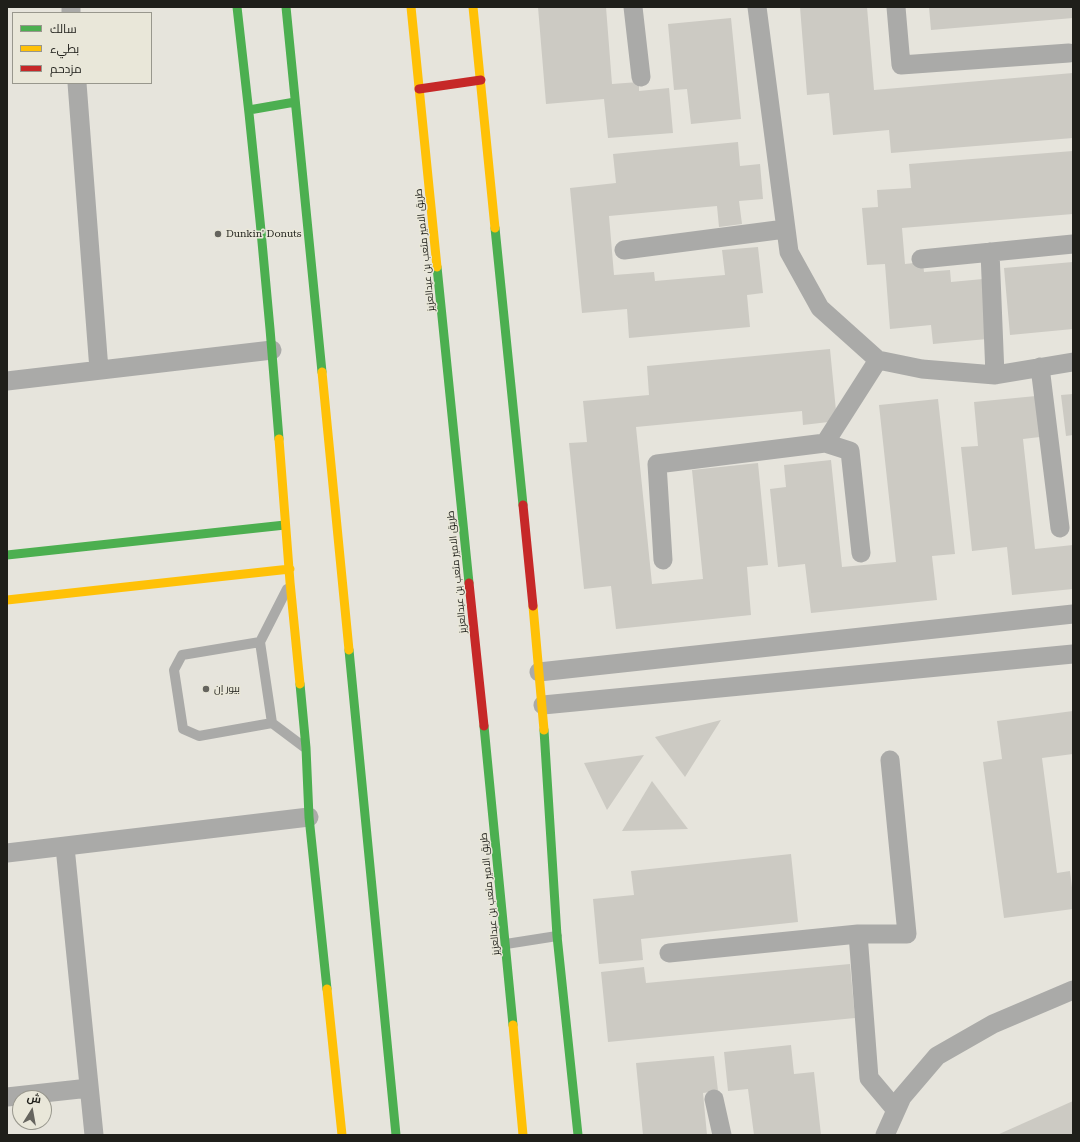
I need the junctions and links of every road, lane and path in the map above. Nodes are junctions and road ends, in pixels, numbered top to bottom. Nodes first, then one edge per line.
1 (237, 7) edge
2 (286, 7) edge
3 (411, 7) edge
4 (473, 7) edge
5 (633, 7) edge
6 (757, 7) edge
7 (896, 7) edge
8 (1069, 53) dead end
9 (641, 77) dead end
10 (481, 80) junction
11 (77, 84) edge
12 (420, 89) junction
13 (295, 102) junction
14 (250, 110) junction
15 (785, 229) junction
16 (1073, 244) edge
17 (624, 250) dead end
18 (990, 252) junction
19 (921, 259) dead end
20 (272, 350) junction
21 (878, 360) junction
22 (1073, 362) edge
23 (1040, 368) junction
24 (99, 370) junction
25 (995, 375) junction
26 (7, 381) edge
27 (825, 442) junction
28 (285, 524) junction
29 (1060, 528) dead end
30 (861, 553) dead end
31 (7, 555) edge
32 (663, 560) dead end
33 (290, 569) junction
34 (290, 582) junction
35 (7, 600) edge
36 (1073, 614) edge
37 (260, 642) junction
38 (1073, 654) edge
39 (540, 672) junction
40 (543, 705) junction
41 (272, 723) junction
42 (306, 748) junction
43 (890, 760) dead end
44 (309, 817) junction
45 (65, 847) junction
46 (7, 853) edge
47 (858, 934) junction
48 (557, 936) junction
49 (506, 944) junction
50 (669, 953) dead end
51 (1073, 990) edge
52 (90, 1088) junction
53 (7, 1097) edge
54 (714, 1099) dead end
55 (896, 1110) junction
56 (94, 1135) edge
57 (342, 1135) edge
58 (396, 1135) edge
59 (523, 1135) edge
60 (578, 1135) edge
61 (722, 1135) edge
62 (885, 1135) edge

1 - 14 street
2 - 13 street
3 - 12 street, طريق الامير متعب بن عبدالعزيز
4 - 10 street
5 - 9 street
6 - 15 street
7 - 8 street
10 - 12 street
10 - 39 street
11 - 24 street
12 - 49 street, طريق الامير متعب بن عبدالعزيز
13 - 14 street
13 - 58 street
14 - 20 street
15 - 17 street
15 - 21 street
16 - 18 street
18 - 19 street
18 - 25 street
20 - 24 street
20 - 28 street
21 - 25 street
21 - 27 street
22 - 23 street
23 - 25 street
23 - 29 street
24 - 26 street
27 - 30 street
27 - 32 street
28 - 31 street
28 - 33 street
33 - 34 street
33 - 35 street
34 - 37 lane
34 - 42 street
36 - 39 street
37 - 41 lane
37 - 41 lane
38 - 40 street
39 - 40 street
40 - 48 street
41 - 42 lane
42 - 44 street
43 - 47 street
44 - 45 street
44 - 57 street
45 - 46 street
45 - 52 street
47 - 50 street
47 - 55 street
48 - 49 lane
48 - 60 street
49 - 59 street, طريق الامير متعب بن عبدالعزيز
51 - 55 street
52 - 53 street
52 - 56 street
54 - 61 street
55 - 62 street

